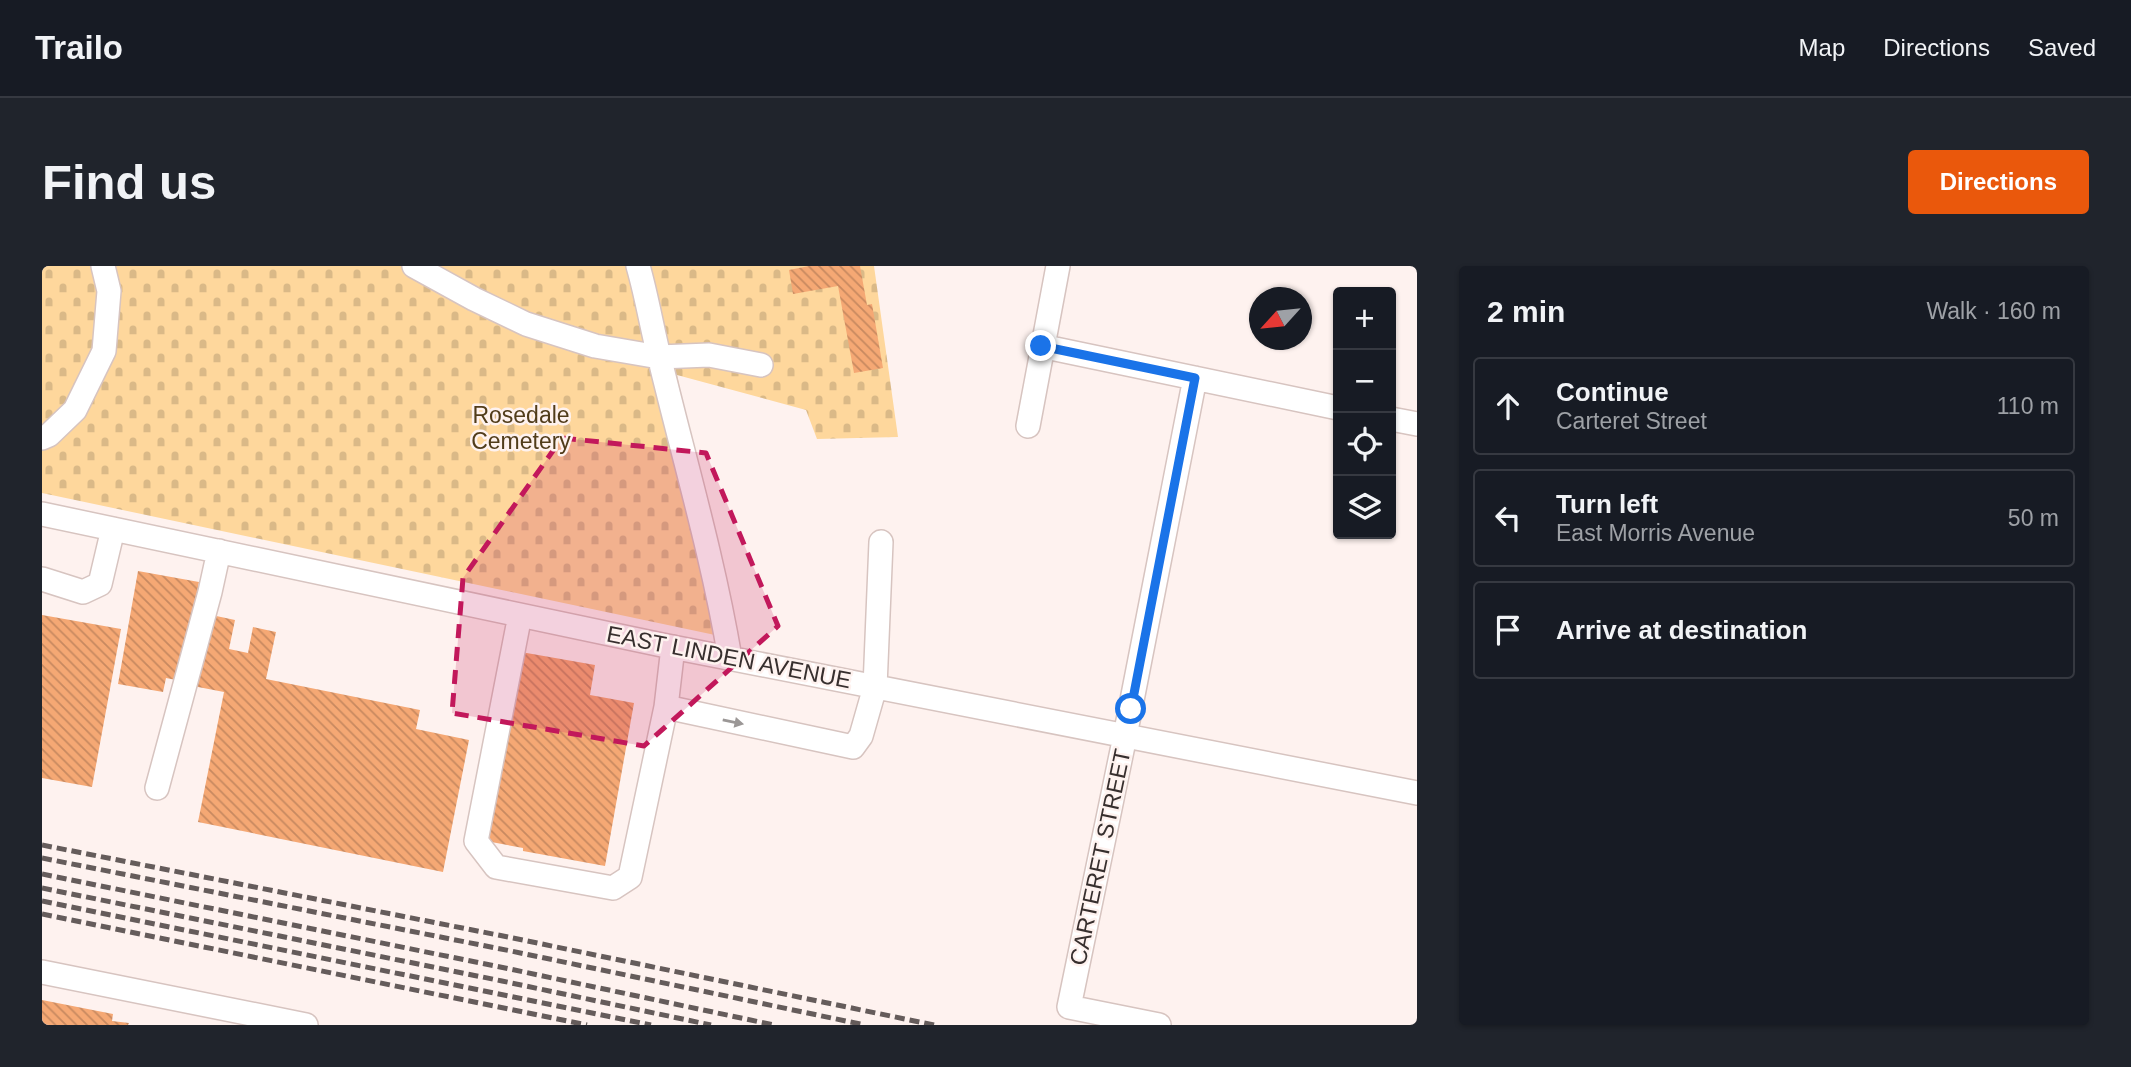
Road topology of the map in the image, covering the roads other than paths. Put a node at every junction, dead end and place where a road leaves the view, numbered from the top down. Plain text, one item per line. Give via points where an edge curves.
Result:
1 (103, 266) edge
2 (414, 266) edge
3 (638, 266) edge
4 (1058, 266) edge
5 (1041, 346) junction
6 (659, 357) junction
7 (761, 365) dead end
8 (1195, 378) junction
9 (1333, 407) edge
10 (1396, 420) edge
11 (1417, 424) edge
12 (1028, 426) dead end
13 (42, 438) edge
14 (42, 514) edge
15 (113, 529) junction
16 (881, 542) dead end
17 (219, 551) junction
18 (42, 579) edge
19 (520, 615) junction
20 (673, 647) junction
21 (730, 658) junction
22 (875, 687) junction
23 (666, 707) junction
24 (1125, 736) junction
25 (157, 788) dead end
26 (1417, 793) edge
27 (42, 972) edge
28 (306, 1025) edge
29 (1159, 1025) edge

1 - 13 street via 109,291 104,351 75,410
2 - 6 street via 526,324 594,346
3 - 6 street
4 - 5 street
5 - 8 street
5 - 12 street
6 - 7 street via 709,355
6 - 21 street via 695,493
8 - 9 street
8 - 24 street, CARTERET STREET
10 - 11 street
14 - 15 street, EAST LINDEN AVENUE
15 - 17 street, EAST LINDEN AVENUE
15 - 18 street via 100,584 83,592
16 - 22 street
17 - 19 street, EAST LINDEN AVENUE
17 - 25 street
19 - 20 street, EAST LINDEN AVENUE
19 - 23 street via 476,841 495,867 613,888 630,877
20 - 21 street, EAST LINDEN AVENUE
20 - 23 street
21 - 22 street, EAST LINDEN AVENUE
23 -> 22 street via 853,747 861,736
22 - 24 street, EAST LINDEN AVENUE
24 - 26 street, EAST LINDEN AVENUE
24 - 29 street, CARTERET STREET via 1069,1007
27 - 28 street

